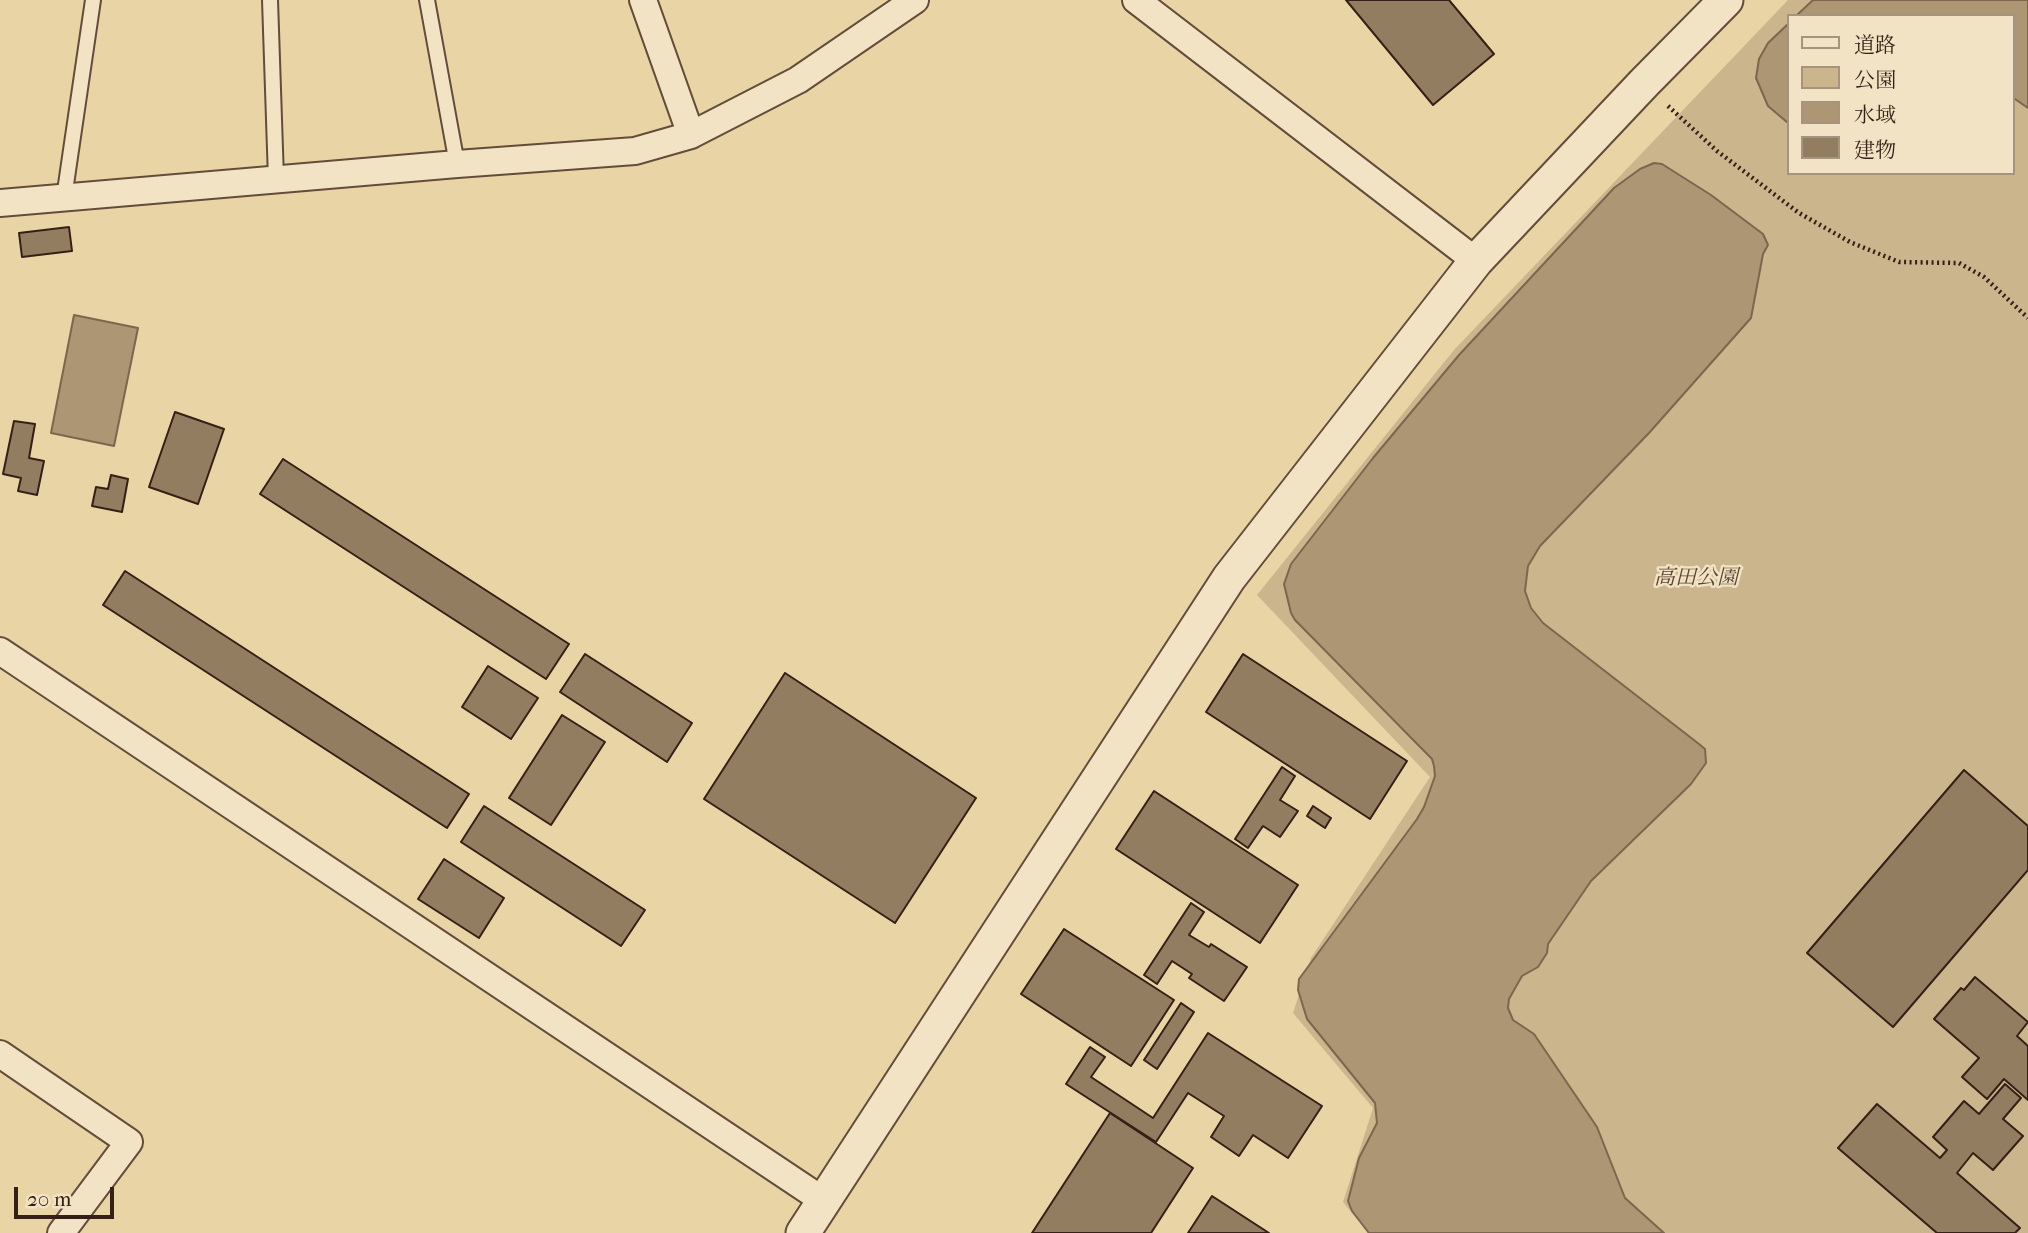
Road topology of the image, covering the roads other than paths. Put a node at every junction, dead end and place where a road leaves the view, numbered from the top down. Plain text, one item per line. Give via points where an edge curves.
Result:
1 (93, 0) edge
2 (270, 0) edge
3 (427, 0) edge
4 (643, 0) edge
5 (915, 0) edge
6 (1136, 0) edge
7 (1726, 0) edge
8 (691, 135) junction
9 (457, 164) junction
10 (276, 179) junction
11 (64, 198) junction
12 (0, 203) edge
13 (1476, 261) junction
14 (0, 651) edge
15 (0, 1054) edge
16 (824, 1201) junction
17 (61, 1233) edge
18 (803, 1233) edge

1 - 11 lane
2 - 10 lane
3 - 9 lane
4 - 8 street
5 - 8 street via 798,80
6 - 13 street
7 - 13 street
8 - 9 street via 635,151
9 - 10 street
10 - 11 street
11 - 12 street
13 - 16 street via 1229,578
14 - 16 street
15 - 17 street via 130,1142
16 - 18 street

